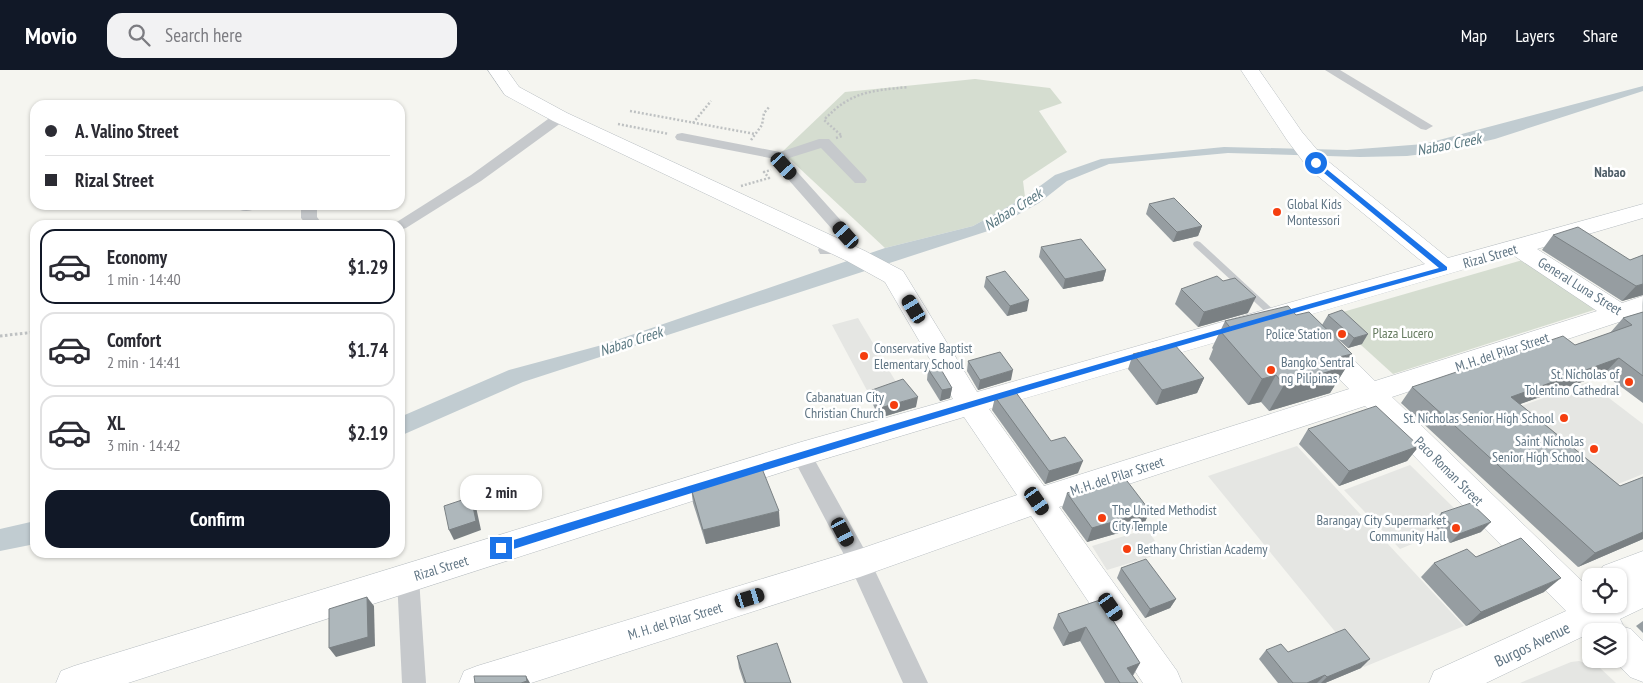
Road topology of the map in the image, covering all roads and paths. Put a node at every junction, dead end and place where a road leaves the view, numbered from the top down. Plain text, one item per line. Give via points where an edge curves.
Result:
1 (496, 70) edge
2 (1250, 70) edge
3 (1331, 70) edge
4 (908, 86) dead end
5 (711, 101) dead end
6 (770, 106) dead end
7 (630, 112) dead end
8 (560, 117) junction
9 (694, 123) junction
10 (618, 124) dead end
11 (1426, 126) dead end
12 (755, 134) junction
13 (682, 137) junction
14 (824, 142) junction
15 (744, 148) junction
16 (782, 161) junction
17 (860, 180) dead end
18 (741, 186) dead end
19 (729, 203) dead end
20 (1643, 211) edge
21 (405, 222) edge
22 (1197, 244) dead end
23 (1519, 248) junction
24 (850, 253) junction
25 (1444, 268) junction
26 (1635, 313) edge
27 (1281, 314) junction
28 (30, 333) edge
29 (0, 336) edge
30 (1372, 395) junction
31 (971, 405) junction
32 (801, 454) junction
33 (1037, 501) junction
34 (860, 563) junction
35 (1643, 565) edge
36 (1627, 571) edge
37 (408, 578) junction
38 (1582, 588) edge
39 (1643, 592) edge
40 (1627, 597) edge
41 (1584, 613) edge
42 (1627, 649) edge
43 (1643, 665) edge
44 (74, 683) edge
45 (414, 683) edge
46 (477, 683) edge
47 (916, 683) edge
48 (1164, 683) edge
49 (1447, 683) edge

1 - 8 main road via 512,91
2 - 25 main road via 1316,163
3 - 11 street
4 - 14 path via 848,96 824,120 842,136
5 - 9 path
6 - 12 path
7 - 9 path
8 - 21 street via 476,178
8 - 24 main road
9 - 12 path
9 - 13 path
10 - 13 path
12 - 15 path
13 - 15 street
14 - 16 street
14 - 17 street
15 - 16 street
16 - 18 path via 764,172 769,178
16 - 24 street via 846,235
19 - 24 street via 828,251
20 - 23 main road, Rizal Street
22 - 27 lane
23 - 25 main road, Rizal Street
23 - 26 main road, General Luna Street
24 - 31 main road via 894,277
25 - 27 main road, Rizal Street
26 - 30 main road, M. H. del Pilar Street
27 - 30 main road, Paco Roman Street
27 - 31 main road, Rizal Street
28 - 29 path
30 - 33 main road, M. H. del Pilar Street
30 - 38 main road, Paco Roman Street
31 - 32 main road, Rizal Street
31 - 33 main road
32 - 34 street
32 - 37 main road, Rizal Street
33 - 34 main road, M. H. del Pilar Street
33 - 48 main road
34 - 46 main road, M. H. del Pilar Street
34 - 47 street
35 - 36 main road
37 - 44 main road, Rizal Street
37 - 45 street
39 - 40 main road, Burgos Avenue
41 - 49 main road, Burgos Avenue
42 - 43 main road

